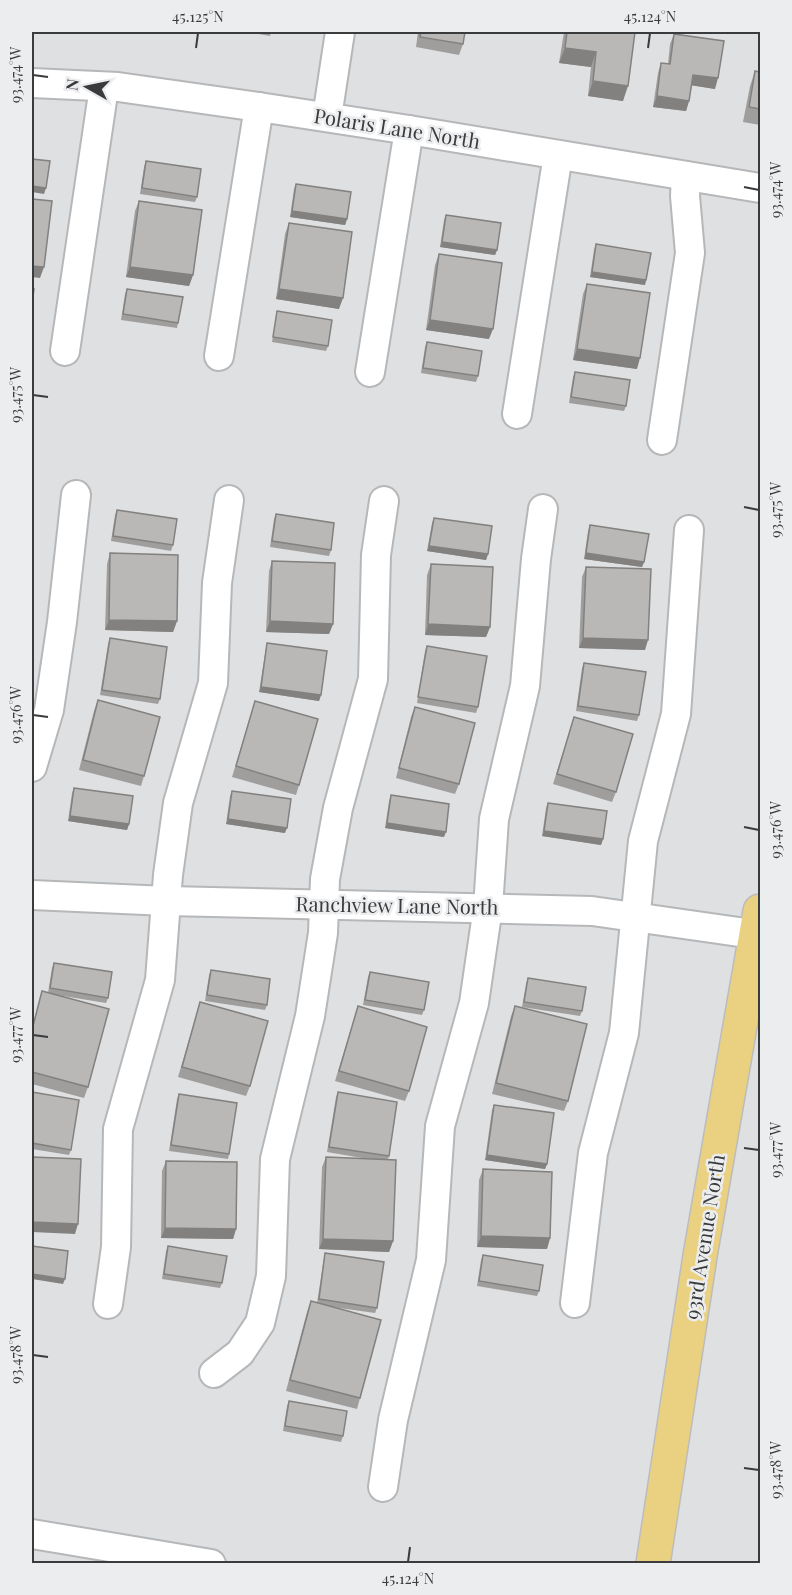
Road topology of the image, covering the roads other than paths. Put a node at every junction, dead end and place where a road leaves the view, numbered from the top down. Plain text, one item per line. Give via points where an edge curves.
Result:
1 (340, 32) edge
2 (32, 83) edge
3 (105, 87) junction
4 (260, 107) junction
5 (327, 117) junction
6 (409, 130) junction
7 (558, 155) junction
8 (686, 176) junction
9 (760, 188) edge
10 (65, 351) dead end
11 (219, 356) dead end
12 (370, 372) dead end
13 (516, 414) dead end
14 (662, 440) dead end
15 (76, 495) dead end
16 (229, 500) dead end
17 (384, 501) dead end
18 (543, 509) dead end
19 (689, 530) dead end
20 (32, 767) edge
21 (32, 895) edge
22 (167, 901) junction
23 (324, 904) junction
24 (488, 907) junction
25 (635, 916) junction
26 (759, 927) edge
27 (575, 1303) dead end
28 (108, 1304) dead end
29 (214, 1373) dead end
30 (383, 1488) dead end
31 (32, 1534) edge
32 (198, 1562) edge
33 (653, 1563) edge

1 - 5 street
2 - 3 street, Polaris Lane North
3 - 4 street, Polaris Lane North
3 - 10 street
4 - 5 street, Polaris Lane North
4 - 11 street
5 - 6 street, Polaris Lane North
6 - 7 street, Polaris Lane North
6 - 12 street
7 - 8 street, Polaris Lane North
7 - 13 street
8 - 9 street, Polaris Lane North
8 - 14 street via 690,253
15 - 20 street via 49,710
16 - 22 street via 217,583 213,683 178,803
17 - 23 street via 376,555 373,679 338,808
18 - 24 street via 525,686 494,819
19 - 25 street via 676,714 643,841
21 - 22 street, Ranchview Lane North
22 - 23 street, Ranchview Lane North
22 - 28 street via 160,980 118,1129 116,1247
23 - 24 street, Ranchview Lane North
23 - 29 street via 310,1016 275,1159 271,1276 260,1323 240,1353
24 - 25 street, Ranchview Lane North
24 - 30 street via 474,1003 440,1126 431,1260 393,1420
25 - 26 street, Ranchview Lane North
25 - 27 street via 624,1033 592,1153
26 - 33 main road, 93rd Avenue North via 700,1257
31 - 32 street

